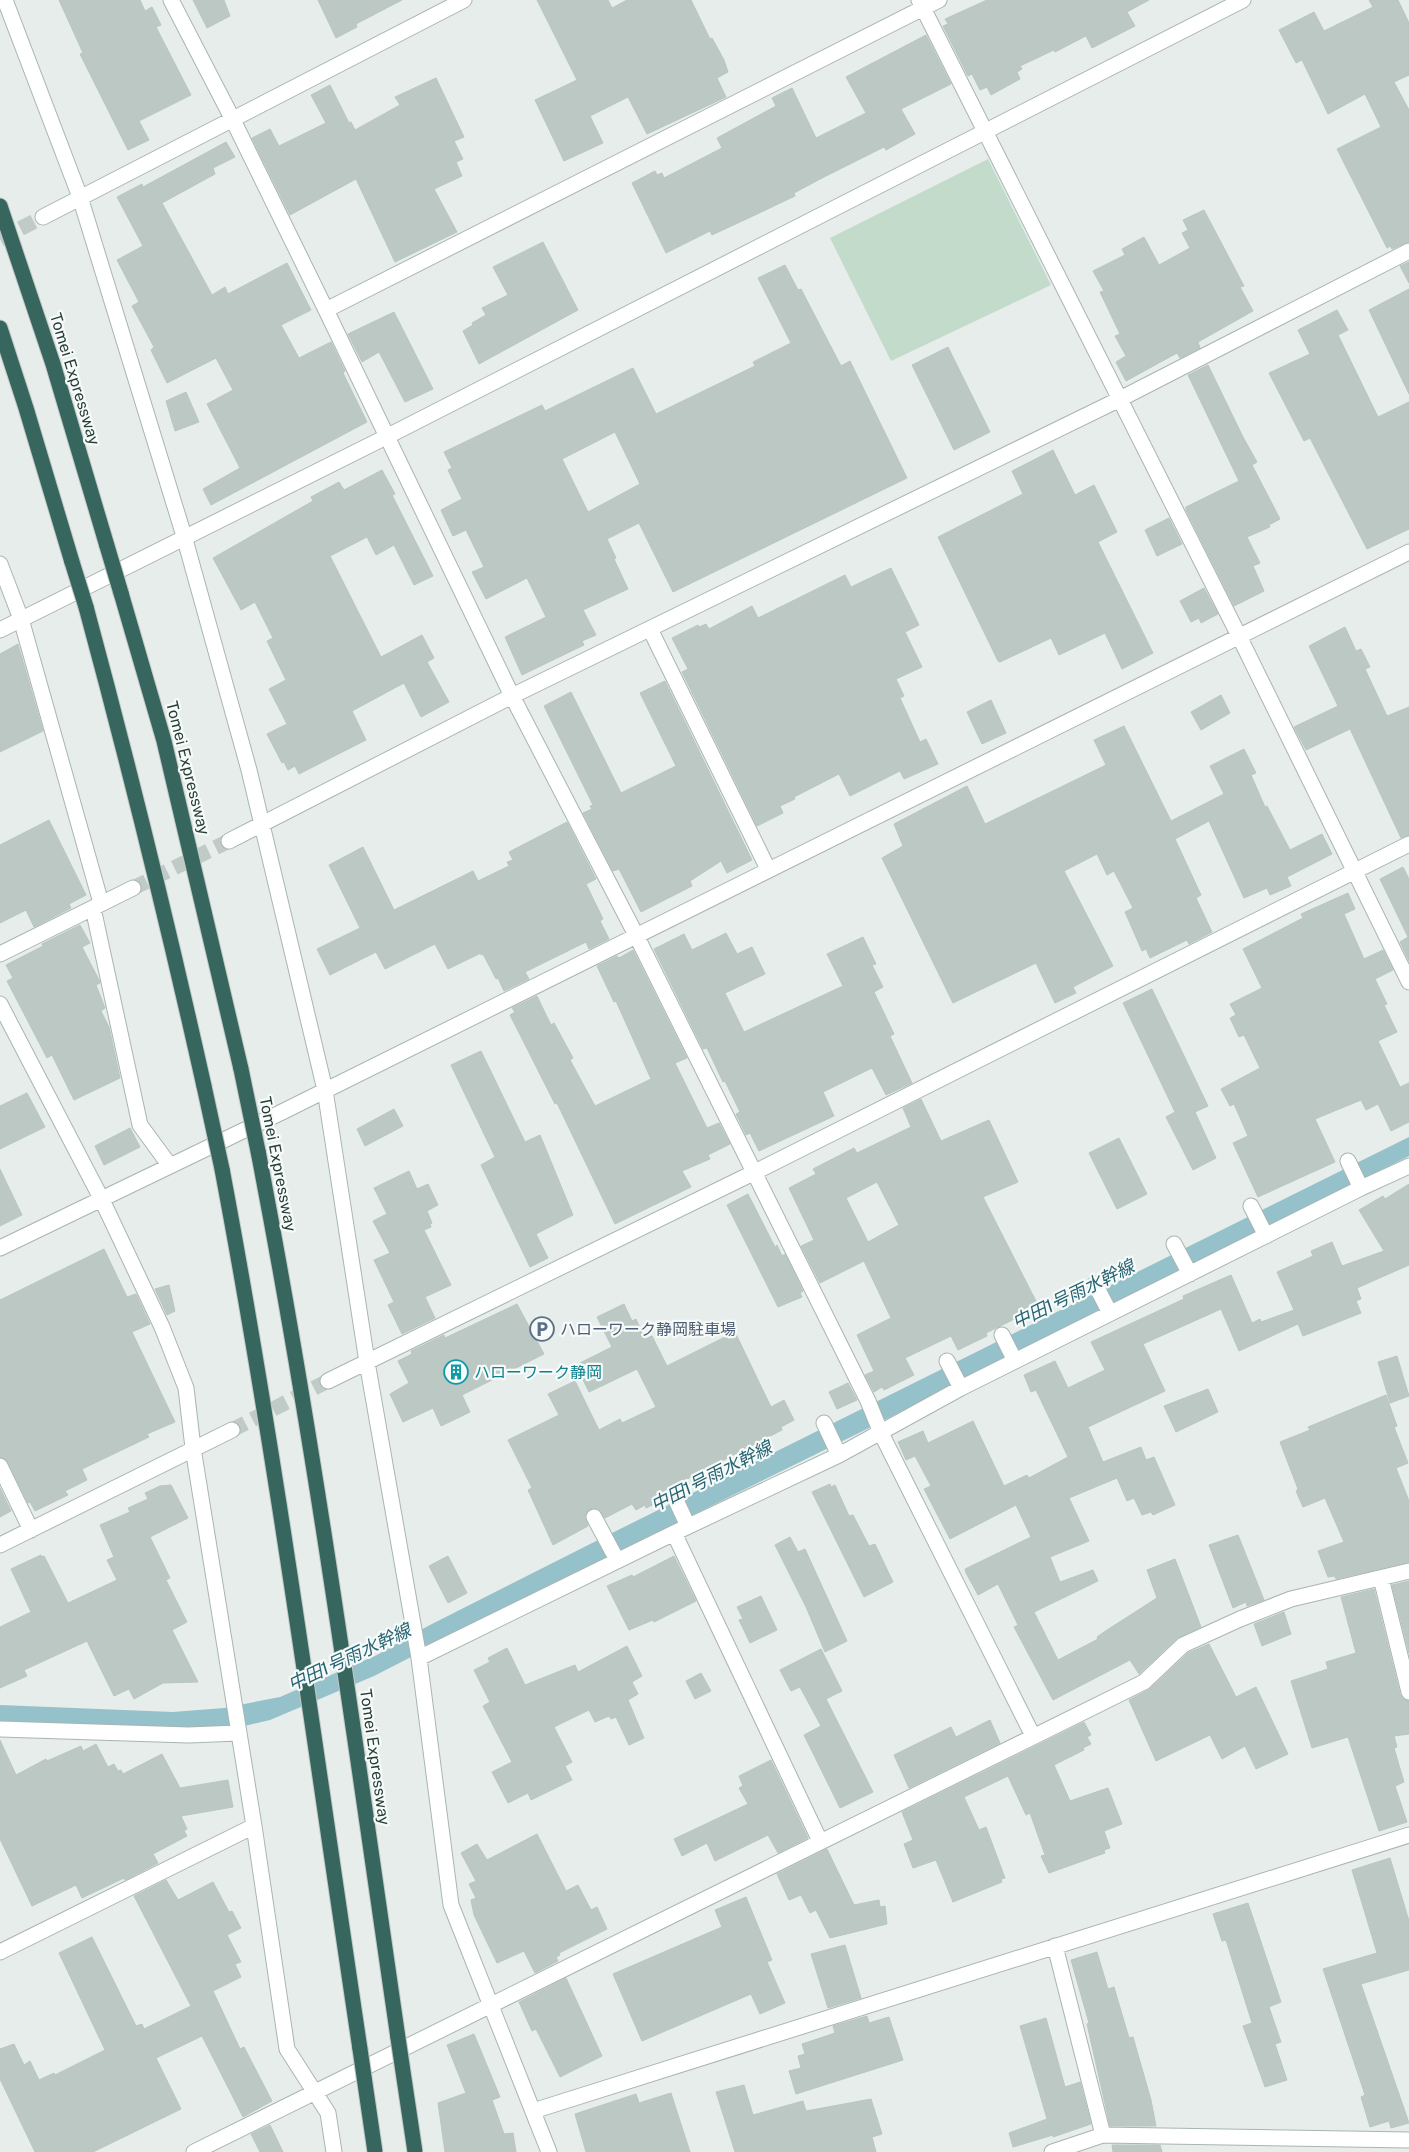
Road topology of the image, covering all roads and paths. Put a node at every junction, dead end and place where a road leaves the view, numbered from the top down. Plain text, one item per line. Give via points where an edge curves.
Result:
1 (4, 0) edge
2 (171, 0) edge
3 (464, 0) edge
4 (939, 0) edge
5 (1243, 0) edge
6 (921, 4) edge
7 (232, 118) junction
8 (986, 130) junction
9 (80, 197) junction
10 (0, 206) edge
11 (43, 217) tunnel mouth
12 (1409, 251) edge
13 (326, 310) junction
14 (0, 328) edge
15 (1120, 399) junction
16 (386, 437) junction
17 (184, 536) junction
18 (1409, 552) edge
19 (0, 564) edge
20 (20, 619) junction
21 (650, 628) junction
22 (0, 630) edge
23 (1239, 636) junction
24 (512, 696) junction
25 (261, 823) junction
26 (229, 841) tunnel mouth
27 (1409, 844) edge
28 (768, 869) junction
29 (1354, 870) junction
30 (133, 888) tunnel mouth
31 (97, 906) junction
32 (636, 935) junction
33 (0, 954) edge
34 (1409, 982) edge
35 (0, 1004) edge
36 (325, 1090) junction
37 (1348, 1161) dead end
38 (170, 1166) junction
39 (1409, 1166) edge
40 (753, 1173) junction
41 (1359, 1183) junction
42 (102, 1200) junction
43 (1251, 1206) dead end
44 (1264, 1231) junction
45 (1174, 1244) dead end
46 (0, 1248) edge
47 (1187, 1269) junction
48 (1096, 1284) dead end
49 (1108, 1309) junction
50 (1002, 1335) dead end
51 (1013, 1357) junction
52 (947, 1361) dead end
53 (367, 1362) junction
54 (328, 1381) tunnel mouth
55 (959, 1383) junction
56 (824, 1423) dead end
57 (879, 1427) junction
58 (232, 1430) tunnel mouth
59 (193, 1448) junction
60 (836, 1448) junction
61 (0, 1466) edge
62 (674, 1496) dead end
63 (594, 1517) dead end
64 (686, 1520) junction
65 (31, 1530) junction
66 (674, 1533) junction
67 (0, 1545) edge
68 (614, 1556) junction
69 (1409, 1570) edge
70 (1381, 1578) junction
71 (418, 1657) junction
72 (1409, 1692) edge
73 (0, 1729) edge
74 (238, 1732) junction
75 (1033, 1736) junction
76 (254, 1826) junction
77 (1409, 1835) edge
78 (820, 1841) junction
79 (1055, 1946) junction
80 (0, 1952) edge
81 (490, 2006) junction
82 (314, 2094) junction
83 (533, 2111) junction
84 (1103, 2135) junction
85 (1409, 2140) edge
86 (194, 2152) edge
87 (334, 2152) edge
88 (375, 2152) edge
89 (415, 2152) edge
90 (549, 2152) edge
91 (1052, 2152) edge

1 - 9 street
2 - 7 street
3 - 7 street
4 - 6 street
5 - 8 street
6 - 8 street
6 - 13 street
7 - 9 street
7 - 13 street
8 - 15 street
8 - 16 street
9 - 11 street
9 - 17 street
10 - 89 highway, Tomei Expressway, bridge via 53,364 164,741 241,1070 278,1252 310,1442
12 - 15 street
13 - 16 street
14 - 88 highway, bridge via 86,607 129,767 172,941 222,1169 246,1297
15 - 21 street
15 - 23 street
16 - 17 street
16 - 24 street
17 - 20 street
17 - 25 street
18 - 23 street
19 - 20 street
20 - 22 street
20 - 31 street
21 - 24 street
21 - 28 street
23 - 28 street
23 - 29 street
24 - 25 street
24 - 32 street
25 - 26 street
25 - 36 street
27 - 29 street
28 - 32 street
29 - 34 street
29 - 40 street
30 - 31 street
31 - 33 street
31 - 38 street via 140,1125
32 - 36 street
32 - 40 street
35 - 42 street
36 - 38 street
36 - 53 street
37 - 41 street
38 - 42 street
39 - 41 street
40 - 53 street
40 - 57 street
41 - 44 street
42 - 46 street
42 - 59 street via 162,1326 186,1388
43 - 44 street
44 - 47 street
45 - 47 street
47 - 49 street
48 - 49 street
49 - 51 street
50 - 51 street
51 - 55 street
52 - 55 street
53 - 54 street
53 - 71 street
55 - 57 street
56 - 60 street
57 - 60 street
57 - 75 street
58 - 59 street
59 - 65 street
59 - 74 street
60 - 64 street
61 - 65 street
62 - 64 street
63 - 68 street
64 - 66 street
65 - 67 street
66 - 68 street
66 - 78 street
68 - 71 street
69 - 70 street
70 - 72 street
70 - 75 street via 1291,1599 1240,1619 1183,1645 1144,1682
71 - 81 street via 451,1905
73 - 74 street via 189,1735
74 - 76 street
75 - 78 street
76 - 80 street
76 - 82 street via 287,2049
77 - 79 street
78 - 81 street
79 - 83 street
79 - 84 street
81 - 82 street
81 - 83 street
82 - 86 street
82 - 87 street via 328,2113
83 - 90 street
84 - 85 street
84 - 91 street

